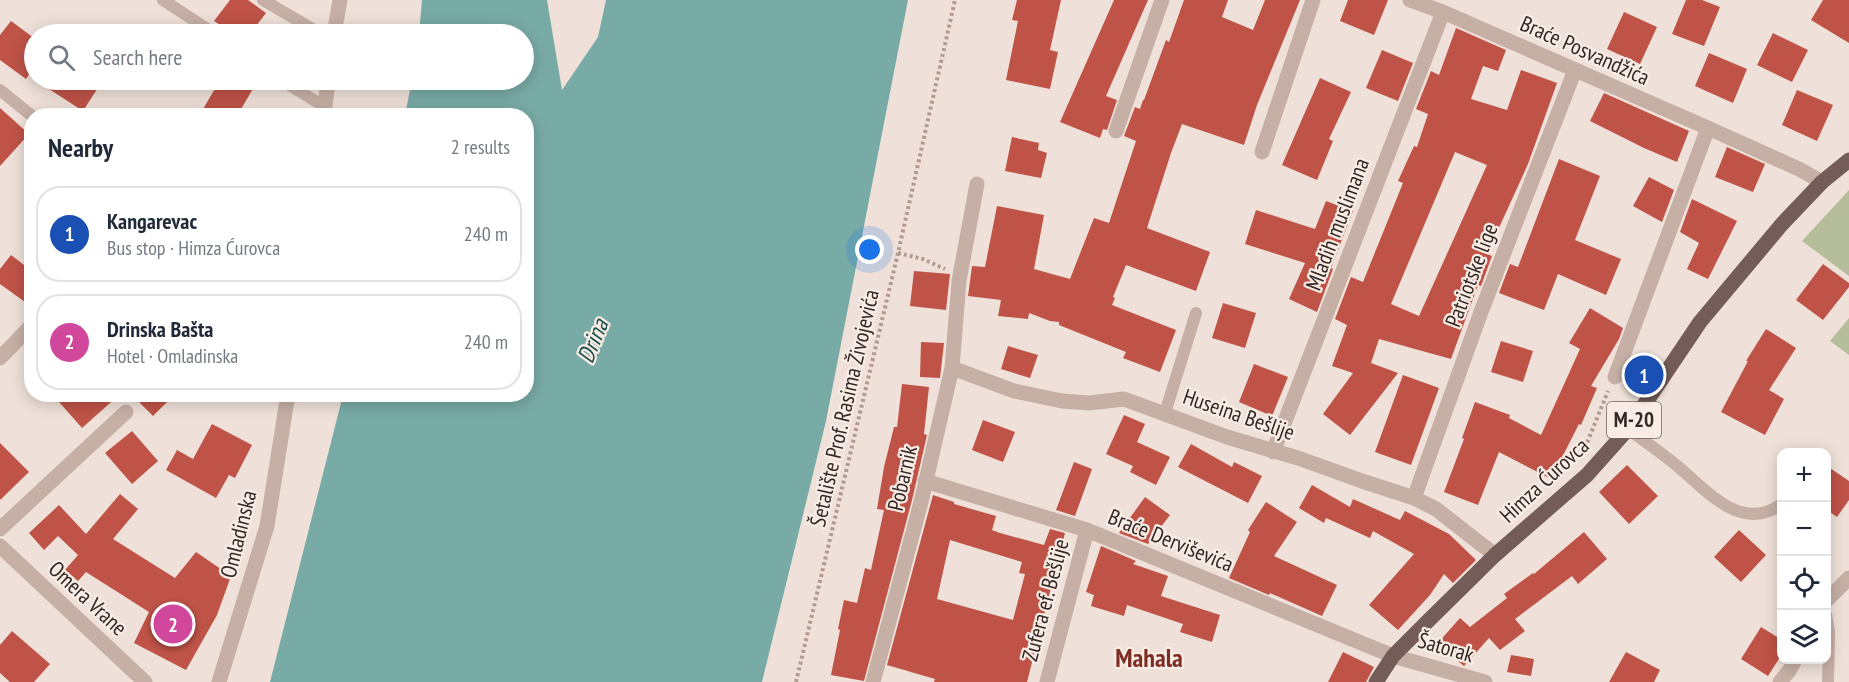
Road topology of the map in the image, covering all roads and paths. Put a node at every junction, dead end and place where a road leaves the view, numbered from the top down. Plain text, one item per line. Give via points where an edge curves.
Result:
1 (163, 0) edge
2 (263, 0) edge
3 (340, 0) edge
4 (955, 0) edge
5 (1162, 0) edge
6 (1313, 0) edge
7 (1410, 0) edge
8 (1443, 12) junction
9 (199, 24) edge
10 (304, 24) edge
11 (336, 24) edge
12 (1575, 70) junction
13 (0, 90) edge
14 (295, 90) edge
15 (327, 90) edge
16 (320, 108) edge
17 (324, 108) edge
18 (24, 110) edge
19 (1708, 128) junction
20 (1116, 132) dead end
21 (1262, 152) dead end
22 (1849, 160) edge
23 (1822, 182) junction
24 (977, 184) dead end
25 (898, 254) junction
26 (958, 281) junction
27 (1196, 313) dead end
28 (24, 333) edge
29 (0, 358) edge
30 (952, 368) junction
31 (1615, 377) joint
32 (287, 402) edge
33 (126, 412) dead end
34 (1165, 413) junction
35 (1628, 429) junction
36 (1584, 449) dead end
37 (1273, 452) junction
38 (926, 481) junction
39 (1414, 498) junction
40 (1777, 508) edge
41 (0, 529) edge
42 (1087, 530) junction
43 (0, 546) edge
44 (1495, 555) junction
45 (1849, 578) edge
46 (1831, 597) edge
47 (1394, 656) junction
48 (1828, 664) edge
49 (145, 682) edge
50 (219, 682) edge
51 (796, 682) edge
52 (873, 682) edge
53 (1047, 682) edge
54 (1377, 682) edge
55 (1485, 682) edge
56 (1828, 682) edge

1 - 9 lane
2 - 10 lane
3 - 11 street
4 - 25 path, Šetalište Prof. Rasima Živojevića
5 - 20 street
6 - 21 street
7 - 8 street, Braće Posvandžića
8 - 12 street, Braće Posvandžića
8 - 37 street, Mladih muslimana
12 - 19 street, Braće Posvandžića
12 - 39 street, Patriotske lige via 1480,312
13 - 18 lane
14 - 16 lane
15 - 17 street
19 - 23 street, Braće Posvandžića
19 - 31 street
22 - 23 main road, Himza Ćurovca / M-20
23 - 35 main road, Himza Ćurovca / M-20 via 1700,322
24 - 26 street, Pobarnik
25 - 26 path via 944,268
25 - 51 path, Šetalište Prof. Rasima Živojevića
26 - 30 street, Pobarnik
27 - 34 lane
28 - 29 street
30 - 34 street, Huseina Bešlije via 1014,391 1062,401 1124,399
30 - 38 street, Pobarnik
31 - 36 path
32 - 50 street, Omladinska via 267,526
33 - 41 street
34 - 37 street, Huseina Bešlije
35 - 40 lane via 1719,503 1749,514
35 - 44 main road, Himza Ćurovca / M-20 via 1587,476
37 - 39 street, Huseina Bešlije
38 - 42 street, Braće Derviševića
38 - 52 street, Pobarnik
39 - 44 street, Huseina Bešlije via 1436,509
42 - 47 street, Braće Derviševića
42 - 53 street, Zufera ef. Bešlije
43 - 49 street, Omera Vrane
44 - 47 main road, Himza Ćurovca / M-20
45 - 46 street
47 - 54 main road, M-20
47 - 55 street, Šatorak
48 - 56 lane

